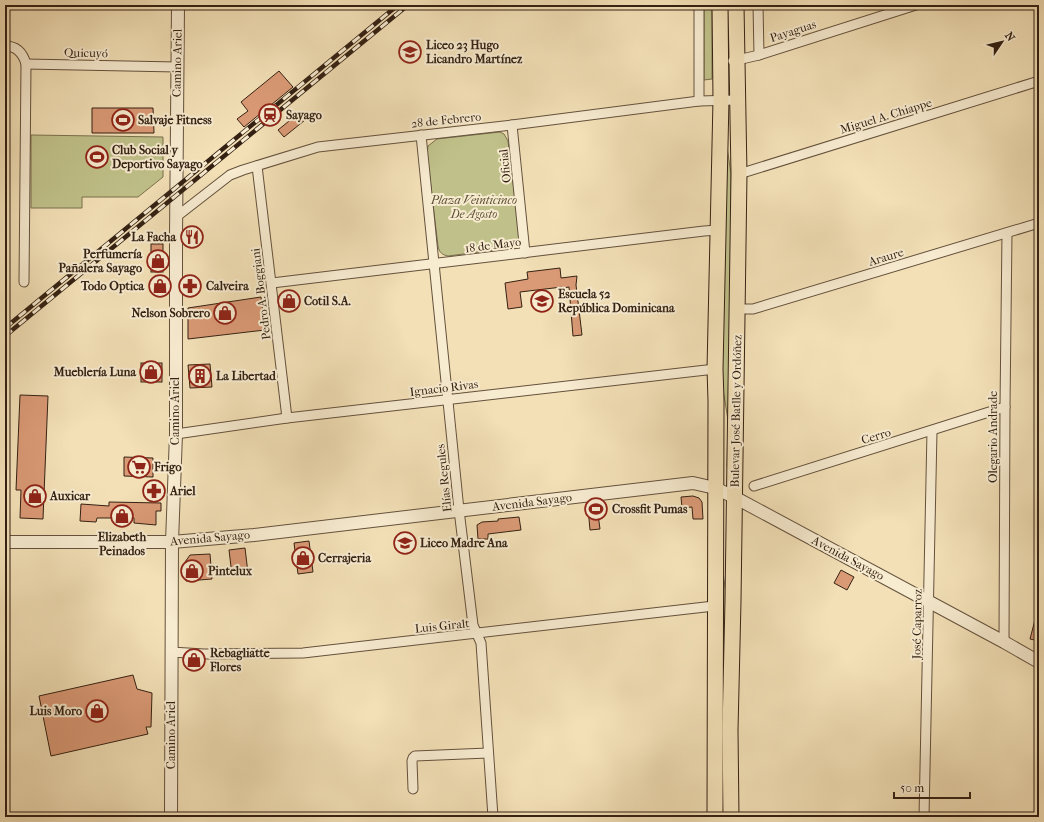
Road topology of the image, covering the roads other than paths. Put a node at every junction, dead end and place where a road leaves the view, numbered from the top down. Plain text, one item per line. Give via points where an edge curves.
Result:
1 (178, 5) edge
2 (699, 5) edge
3 (720, 5) edge
4 (736, 5) edge
5 (758, 5) edge
6 (916, 5) edge
7 (5, 46) edge
8 (759, 55) junction
9 (729, 61) junction
10 (26, 64) junction
11 (177, 67) junction
12 (1039, 81) edge
13 (721, 100) junction
14 (737, 100) junction
15 (699, 101) junction
16 (512, 125) junction
17 (421, 135) junction
18 (257, 166) junction
19 (739, 174) junction
20 (176, 217) junction
21 (1039, 223) edge
22 (718, 230) junction
23 (1007, 233) junction
24 (525, 253) junction
25 (434, 264) junction
26 (24, 282) dead end
27 (272, 283) junction
28 (738, 309) junction
29 (714, 369) junction
30 (448, 399) junction
31 (1005, 407) junction
32 (287, 418) junction
33 (932, 431) junction
34 (176, 434) junction
35 (754, 486) dead end
36 (715, 488) junction
37 (734, 497) junction
38 (459, 510) junction
39 (5, 542) edge
40 (172, 542) junction
41 (929, 602) junction
42 (714, 606) junction
43 (477, 634) junction
44 (1004, 642) junction
45 (171, 652) junction
46 (1039, 662) edge
47 (488, 753) junction
48 (413, 789) dead end
49 (171, 817) edge
50 (493, 817) edge
51 (714, 817) edge
52 (731, 817) edge
53 (924, 817) edge

1 - 11 street, Camino Ariel
2 - 15 street
3 - 9 main road, Bulevar José Batlle y Ordóñez
4 - 9 main road, Bulevar José Batlle y Ordóñez
5 - 8 street
6 - 8 street, Payaguas
7 - 10 street via 18,50
8 - 9 street, Payaguas
9 - 13 main road, Bulevar José Batlle y Ordóñez
9 - 14 main road, Bulevar José Batlle y Ordóñez
10 - 11 street, Quicuyó
10 - 26 street
11 - 20 street, Camino Ariel
12 - 19 street, Miguel A. Chiappe
13 - 14 street, 28 de Febrero
13 - 15 street, 28 de Febrero
13 - 22 main road, Bulevar José Batlle y Ordóñez
14 - 19 main road, Bulevar José Batlle y Ordóñez
15 - 16 street, 28 de Febrero
16 - 17 street, 28 de Febrero
16 - 24 street, Oficial
17 - 18 street, 28 de Febrero via 318,147
17 - 25 street, Elías Regules
18 - 20 street, 28 de Febrero via 230,175
18 - 27 street, Pedro A. Boggiani
19 - 28 main road, Bulevar José Batlle y Ordóñez
20 - 34 street, Camino Ariel
21 - 23 street, Araure
22 - 24 street, 18 de Mayo
22 - 29 main road, Bulevar José Batlle y Ordóñez
23 - 28 street, Araure via 753,309
23 - 31 street, Olegario Andrade
24 - 25 street, 18 de Mayo
25 - 27 street, 18 de Mayo
25 - 30 street, Elías Regules
27 - 32 street, Pedro A. Boggiani
28 - 37 main road, Bulevar José Batlle y Ordóñez
29 - 30 street, Ignacio Rivas
29 - 36 main road, Bulevar José Batlle y Ordóñez
30 - 32 street, Ignacio Rivas
30 - 38 street, Elías Regules
31 - 33 street, Cerro
31 - 44 street, Olegario Andrade
32 - 34 street, Ignacio Rivas
33 - 35 street, Cerro
33 - 41 street, José Caparroz
34 - 40 street, Camino Ariel
36 - 37 street, Avenida Sayago
36 - 38 street, Avenida Sayago via 694,483
36 - 42 main road, Bulevar José Batlle y Ordóñez
37 - 41 street, Avenida Sayago
37 - 52 main road, Bulevar José Batlle y Ordóñez
38 - 40 street, Avenida Sayago via 254,535
38 - 43 street, Elías Regules via 473,625
39 - 40 street, Avenida Sayago
40 - 45 street, Camino Ariel
41 - 44 street, Avenida Sayago
41 - 53 street, José Caparroz
42 - 43 street, Luis Giralt
42 - 51 main road, Bulevar José Batlle y Ordóñez
43 - 45 street, Luis Giralt via 303,653
43 - 47 street, Elías Regules via 481,643
44 - 46 street, Avenida Sayago
45 - 49 street, Camino Ariel
47 - 48 street via 415,756 412,761
47 - 50 street, Elías Regules

